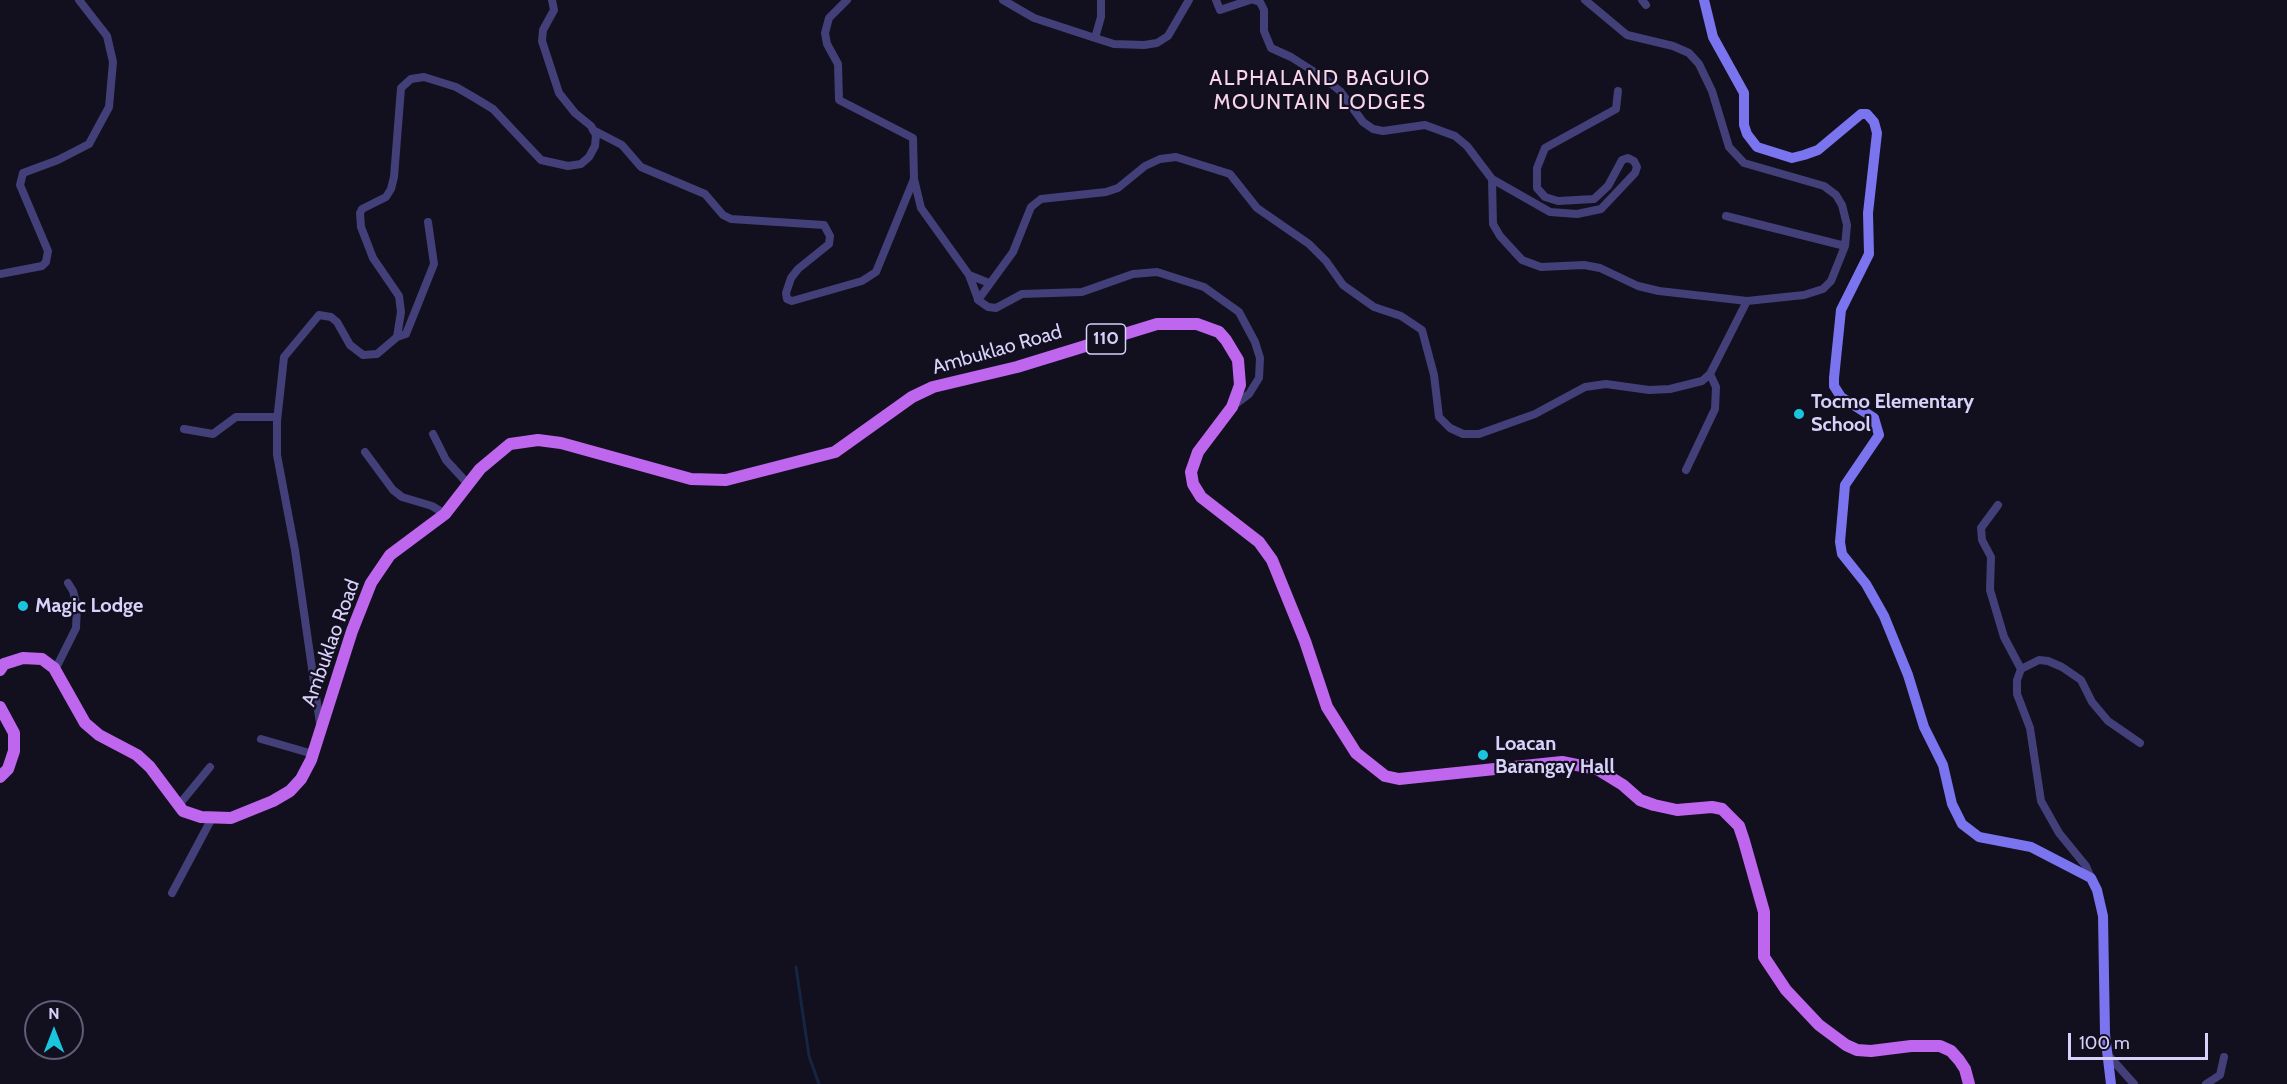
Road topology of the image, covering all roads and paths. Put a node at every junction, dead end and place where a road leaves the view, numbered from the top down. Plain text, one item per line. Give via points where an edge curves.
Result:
1 (79, 0) edge
2 (552, 0) edge
3 (847, 0) edge
4 (1003, 0) edge
5 (1101, 0) edge
6 (1189, 0) edge
7 (1216, 0) edge
8 (1252, 0) edge
9 (1585, 0) edge
10 (1704, 0) edge
11 (1095, 38) junction
12 (1618, 91) dead end
13 (594, 130) junction
14 (914, 179) junction
15 (1492, 179) junction
16 (1726, 216) dead end
17 (428, 222) dead end
18 (1845, 246) junction
19 (0, 274) edge
20 (969, 275) junction
21 (989, 283) junction
22 (978, 300) junction
23 (1747, 301) junction
24 (397, 337) junction
25 (1710, 374) junction
26 (1232, 407) junction
27 (278, 417) junction
28 (184, 429) dead end
29 (433, 434) dead end
30 (365, 452) dead end
31 (1686, 470) dead end
32 (468, 484) junction
33 (1998, 505) dead end
34 (444, 514) junction
35 (68, 583) dead end
36 (2021, 669) junction
37 (0, 670) edge
38 (55, 670) junction
39 (0, 707) edge
40 (321, 728) junction
41 (261, 739) dead end
42 (2140, 743) dead end
43 (313, 754) junction
44 (210, 767) dead end
45 (0, 777) edge
46 (178, 806) junction
47 (212, 818) junction
48 (2091, 878) junction
49 (172, 893) dead end
50 (2107, 1053) junction
51 (2224, 1057) dead end
52 (1969, 1084) edge
53 (2112, 1084) edge
54 (2134, 1084) edge
55 (2206, 1084) edge

1 - 19 street via 106,36 113,62 109,106 89,144 23,173 20,185 48,251 46,262
2 - 13 street via 554,10 542,35 546,54 559,93
3 - 14 street via 829,18 825,33 838,64 839,100 912,138
4 - 11 street via 1034,18
5 - 11 street
6 - 11 street via 1168,36 1157,43 1114,44
7 - 8 street via 1218,7 1225,10
8 - 15 street via 1260,2 1264,10 1264,31 1271,48 1324,78 1340,91 1363,122 1383,131 1425,125 1455,136
9 - 18 street via 1627,35 1689,53 1712,91 1729,147 1736,156 1744,163 1830,190 1846,213
10 - 48 street via 1713,37 1744,93 1744,124 1757,147 1792,158 1818,150 1861,114 1867,114 1874,122 1877,133 1869,196 1869,254 1841,310 1833,378 1841,397 1874,418 1879,435 1845,484 1842,554 1866,584 1884,616 1962,824 1979,837 2031,847
12 - 15 street via 1616,109 1545,148 1537,168 1537,188 1545,198 1572,202 1594,200 1608,186 1622,160 1634,161 1635,173 1601,208 1577,214 1550,212
13 - 14 street via 622,145 641,167 705,194 731,219 824,225 830,236 829,244 791,278 786,293 792,301 872,276 890,244
13 - 24 street via 595,146 589,157 581,164 556,165 541,160 493,109 456,87 424,77 415,77 403,85 391,189 386,197 362,208 359,220 373,258 399,296
14 - 20 street via 921,208
15 - 23 street via 1493,224 1508,248 1522,260 1541,267 1584,265 1659,291
16 - 18 street
17 - 24 street via 434,264 406,334
18 - 23 street via 1831,281 1823,289
20 - 21 street
20 - 22 street
21 - 22 street
21 - 25 street via 1013,252 1031,207 1041,200 1106,192 1129,182 1145,166 1176,157 1230,174 1257,208 1315,249 1343,285 1374,307 1417,325 1426,340 1439,417 1450,429 1479,434 1504,427 1585,387 1606,384 1670,390 1689,386
22 - 26 street via 996,308 1022,294 1082,292 1133,274 1156,272 1204,286 1239,312 1260,358 1259,378 1249,394
23 - 25 street
24 - 27 street via 377,354 363,355 350,345 337,322 330,316 319,315 284,357
25 - 31 street via 1716,387 1715,409
26 - 32 main road, Ambuklao Road / 110 via 1238,395 1240,371 1238,360 1219,332 1197,324 1157,324 1017,367 933,387 912,397 835,452 726,480 691,479 538,440 510,444
26 - 52 main road, Ambuklao Road / 110 via 1198,452 1191,472 1193,484 1201,497 1259,542 1269,555 1327,707 1356,753 1371,767 1399,779 1562,762 1597,769 1623,784 1640,800 1654,805 1677,810 1722,809 1738,826 1744,841 1764,912 1764,957 1786,990 1819,1025 1846,1045 1871,1051 1940,1046 1959,1060
27 - 28 street via 236,417 213,434
27 - 40 street via 280,481 295,550
29 - 32 street via 446,460
30 - 34 street via 393,490
32 - 34 main road, Ambuklao Road / 110
33 - 36 street via 1981,528 1982,540 1991,557 1990,590 2001,628
34 - 40 main road, Ambuklao Road / 110 via 390,555 371,583
35 - 38 street via 77,606 76,628
36 - 42 street via 2027,664 2048,661 2073,673 2108,721
36 - 48 street via 2018,694 2030,728 2041,801
37 - 38 main road via 4,664 23,658 42,659
38 - 46 main road via 85,723 137,755
39 - 45 main road via 14,733 14,751 8,769
40 - 43 main road, Ambuklao Road / 110
41 - 43 street
43 - 47 main road, Ambuklao Road / 110 via 301,779 290,791 256,810 231,818
44 - 46 street
46 - 47 main road, Ambuklao Road / 110 via 191,814
47 - 49 street
48 - 50 street via 2103,916
50 - 53 street
50 - 54 street
51 - 55 street via 2220,1076

